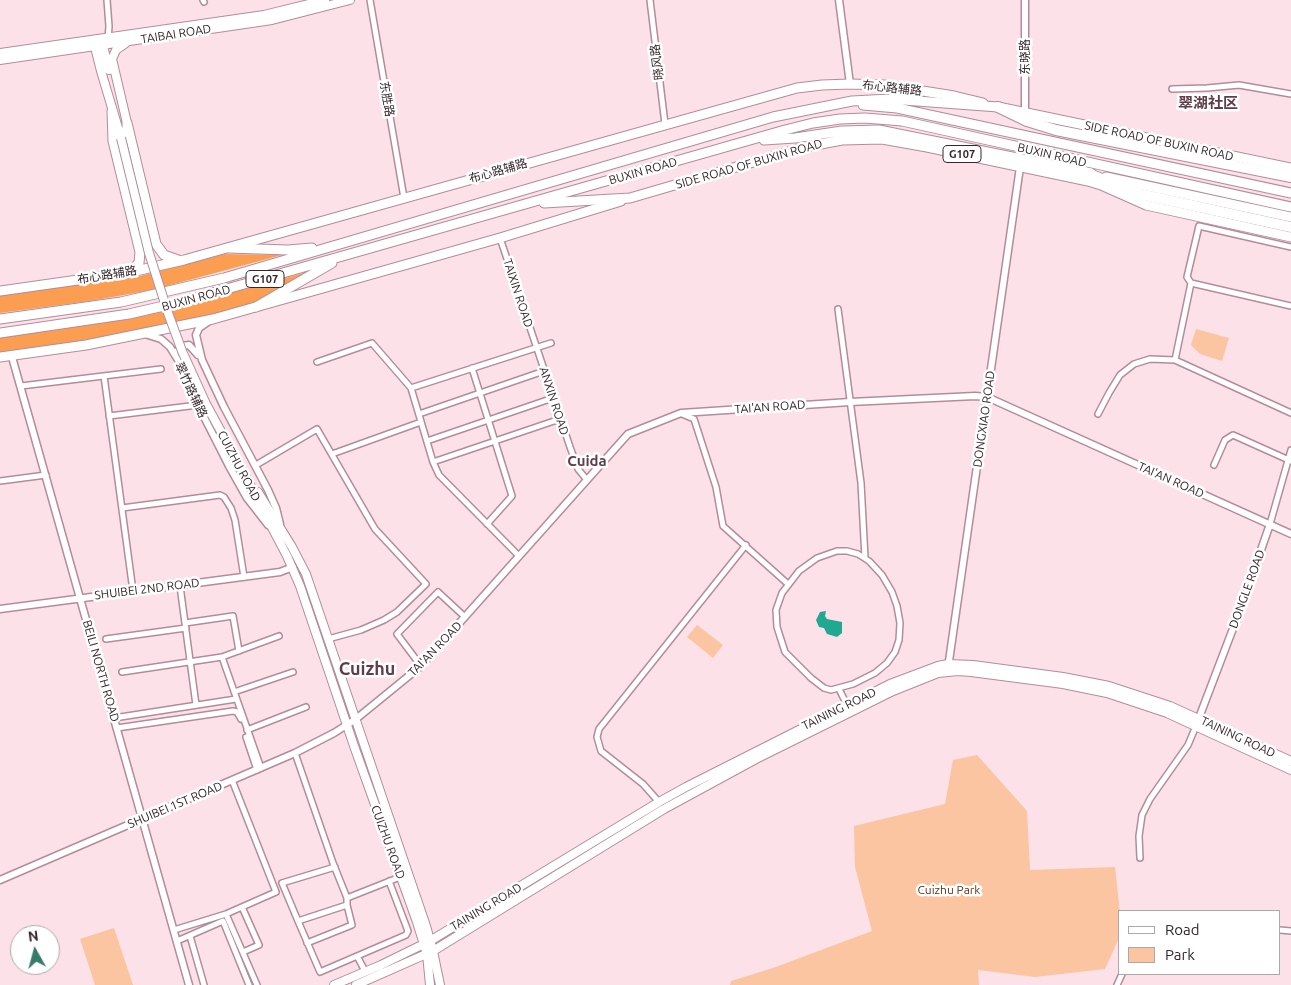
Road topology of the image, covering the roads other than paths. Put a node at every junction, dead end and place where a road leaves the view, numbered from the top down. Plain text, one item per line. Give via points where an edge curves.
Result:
1 (107, 0) edge
2 (325, 0) edge
3 (350, 0) edge
4 (370, 0) edge
5 (650, 0) edge
6 (839, 0) edge
7 (1025, 0) edge
8 (130, 42) junction
9 (102, 43) junction
10 (0, 53) edge
11 (0, 60) edge
12 (850, 84) junction
13 (1172, 89) dead end
14 (1291, 94) edge
15 (998, 107) junction
16 (815, 108) junction
17 (112, 110) junction
18 (1024, 113) junction
19 (127, 123) junction
20 (665, 124) junction
21 (123, 138) junction
22 (742, 143) junction
23 (1020, 167) junction
24 (1291, 168) edge
25 (1084, 172) junction
26 (1291, 177) edge
27 (1291, 193) edge
28 (404, 198) junction
29 (630, 198) junction
30 (526, 204) junction
31 (1291, 207) edge
32 (1291, 217) edge
33 (1291, 228) edge
34 (1291, 237) edge
35 (500, 238) junction
36 (156, 244) junction
37 (332, 246) junction
38 (1291, 247) edge
39 (229, 248) junction
40 (140, 252) junction
41 (342, 257) junction
42 (184, 260) junction
43 (127, 273) junction
44 (1191, 283) junction
45 (0, 291) edge
46 (1291, 306) edge
47 (256, 307) junction
48 (838, 309) dead end
49 (0, 319) edge
50 (213, 319) junction
51 (0, 333) edge
52 (144, 334) junction
53 (551, 344) dead end
54 (536, 348) junction
55 (12, 356) junction
56 (0, 357) edge
57 (178, 360) junction
58 (202, 360) junction
59 (1175, 360) junction
60 (317, 362) dead end
61 (472, 368) junction
62 (161, 369) dead end
63 (544, 371) junction
64 (104, 376) junction
65 (21, 386) junction
66 (412, 388) junction
67 (480, 393) junction
68 (987, 397) junction
69 (553, 398) junction
70 (850, 402) junction
71 (198, 405) junction
72 (681, 413) junction
73 (1291, 413) edge
74 (419, 414) junction
75 (1098, 414) dead end
76 (109, 416) junction
77 (488, 420) junction
78 (560, 420) junction
79 (421, 422) junction
80 (427, 441) junction
81 (495, 441) junction
82 (1291, 450) edge
83 (332, 454) junction
84 (1290, 461) edge
85 (433, 462) junction
86 (256, 465) junction
87 (1214, 465) dead end
88 (46, 475) junction
89 (587, 480) junction
90 (0, 481) edge
91 (122, 508) junction
92 (488, 524) junction
93 (1270, 524) junction
94 (278, 532) junction
95 (1291, 534) edge
96 (746, 545) junction
97 (520, 556) junction
98 (865, 558) junction
99 (293, 567) junction
100 (244, 577) junction
101 (788, 584) junction
102 (180, 586) junction
103 (133, 591) junction
104 (80, 597) junction
105 (0, 609) edge
106 (465, 617) junction
107 (185, 625) junction
108 (279, 636) dead end
109 (106, 639) dead end
110 (328, 639) junction
111 (239, 651) junction
112 (222, 657) junction
113 (191, 662) junction
114 (421, 666) junction
115 (948, 668) junction
116 (122, 672) dead end
117 (293, 672) dead end
118 (839, 689) junction
119 (234, 692) junction
120 (236, 699) junction
121 (196, 705) junction
122 (847, 705) junction
123 (306, 707) dead end
124 (114, 718) junction
125 (356, 719) junction
126 (1197, 722) junction
127 (347, 725) junction
128 (117, 728) junction
129 (247, 730) junction
130 (295, 753) junction
131 (1291, 761) edge
132 (259, 769) junction
133 (1291, 770) edge
134 (232, 780) junction
135 (659, 802) junction
136 (143, 818) junction
137 (1140, 858) dead end
138 (335, 867) junction
139 (400, 877) junction
140 (0, 880) edge
141 (390, 881) junction
142 (347, 898) junction
143 (346, 905) junction
144 (242, 907) junction
145 (226, 914) junction
146 (298, 921) junction
147 (174, 930) junction
148 (190, 936) junction
149 (177, 941) junction
150 (307, 943) junction
151 (427, 943) junction
152 (243, 952) junction
153 (430, 952) junction
154 (357, 956) junction
155 (382, 969) junction
156 (366, 971) junction
157 (189, 985) edge
158 (204, 985) edge
159 (249, 985) edge
160 (257, 985) edge
161 (334, 985) edge
162 (356, 985) edge
163 (430, 985) edge
164 (440, 985) edge

1 - 9 street
2 - 9 main road, TAIBAI ROAD via 264,16
3 - 8 main road, TAIBAI ROAD via 278,19
4 - 28 street, 东胜路
5 - 20 street, 晓风路
6 - 12 street
7 - 18 street, 东晓路
8 - 9 main road, TAIBAI ROAD
8 - 19 main road, CUIZHU ROAD via 120,46 112,58
9 - 10 main road, TAIBAI ROAD
9 - 11 main road, TAIBAI ROAD
9 - 17 main road, CUIZHU ROAD
9 - 21 main road, CUIZHU ROAD
12 - 15 main road, 布心路辅路 via 922,90
12 - 20 main road, 布心路辅路 via 797,88
13 - 14 street via 1239,85
15 - 16 main road, BUXIN ROAD / G107 via 875,99
15 - 18 main road, SIDE ROAD OF BUXIN ROAD / G107
15 - 26 highway via 1056,130
16 - 27 main road, BUXIN ROAD via 853,105 897,108
16 - 37 main road, BUXIN ROAD / G107 via 773,117
17 - 21 main road, CUIZHU ROAD
17 - 40 main road via 113,141
18 - 24 main road, SIDE ROAD OF BUXIN ROAD / G107
19 - 21 main road, CUIZHU ROAD
19 - 36 main road
20 - 28 main road, 布心路辅路
21 - 94 main road, CUIZHU ROAD, bridge via 174,317 211,407
22 - 25 main road via 842,130 879,130
22 - 30 main road, BUXIN ROAD
22 - 31 main road, BUXIN ROAD via 827,121 864,118 902,121
23 - 29 main road, SIDE ROAD OF BUXIN ROAD / G107 via 907,143 849,140 794,149
23 - 34 main road, SIDE ROAD OF BUXIN ROAD / G107 via 1101,185 1146,205
23 - 68 street, DONGXIAO ROAD
25 - 32 main road
25 - 33 highway via 1140,194
28 - 39 main road, 布心路辅路
29 - 30 main road, SIDE ROAD OF BUXIN ROAD / G107
29 - 35 main road
30 - 41 main road, BUXIN ROAD / G107
35 - 47 main road
35 - 54 street, TAIXIN ROAD
36 - 40 main road via 152,255 144,256
36 - 42 main road via 167,256
37 - 39 main road via 288,250
37 - 49 main road, BUXIN ROAD / G107 via 173,291 121,302
38 - 44 street via 1198,226 1187,277
39 - 42 main road, 布心路辅路
40 - 43 main road via 138,266
41 - 47 main road
41 - 51 main road, BUXIN ROAD / G107 via 166,306
42 - 43 main road, 布心路辅路
43 - 45 main road, 布心路辅路
44 - 46 street
44 - 59 street
47 - 50 main road
48 - 70 street
50 - 52 main road
50 - 58 street, 翠竹路辅路 via 199,328 196,335
52 - 55 main road
52 - 57 street, 翠竹路辅路 via 169,345
53 - 54 street
54 - 61 street
54 - 63 street, ANXIN ROAD
55 - 56 main road
55 - 65 street, BEILI NORTH ROAD
57 - 58 street via 178,349 187,344
57 - 71 street, 翠竹路辅路
58 - 86 street, 翠竹路辅路
59 - 73 street
59 - 75 street via 1150,358 1134,364 1120,375
60 - 66 street via 372,343
61 - 66 street
61 - 67 street
62 - 64 street
63 - 67 street
63 - 69 street, ANXIN ROAD
64 - 65 street
64 - 76 street
65 - 88 street, BEILI NORTH ROAD
66 - 74 street
67 - 74 street
67 - 77 street
68 - 70 street, TAI'AN ROAD
68 - 93 street, TAI'AN ROAD
68 - 115 street, DONGXIAO ROAD
69 - 77 street
69 - 78 street, ANXIN ROAD
70 - 72 street, TAI'AN ROAD
70 - 98 street via 861,483
71 - 76 street
71 - 94 street, 翠竹路辅路 via 247,498
72 - 89 street, TAI'AN ROAD via 628,434
72 - 96 street via 694,419 716,487 723,526
74 - 79 street
76 - 91 street
77 - 80 street
77 - 81 street
78 - 81 street
78 - 89 street, ANXIN ROAD via 576,464
79 - 80 street
79 - 83 street
80 - 85 street
81 - 85 street
81 - 92 street via 512,496
82 - 84 street, DONGLE ROAD
83 - 86 street via 317,429
83 - 110 street via 375,529 426,584 384,620
84 - 87 street via 1233,436 1225,440
84 - 93 street, DONGLE ROAD
85 - 92 street via 443,480
86 - 94 street, 翠竹路辅路 via 276,508
88 - 90 street
88 - 104 street, BEILI NORTH ROAD
89 - 97 street, TAI'AN ROAD
91 - 100 street via 224,497 235,520
91 - 103 street
92 - 97 street
93 - 95 street, TAI'AN ROAD
93 - 126 street, DONGLE ROAD
94 - 99 main road, CUIZHU ROAD
94 - 110 main road, CUIZHU ROAD via 306,574
96 - 101 street
96 - 135 street via 599,729 597,737 602,751 643,784
97 - 106 street, TAI'AN ROAD
98 - 101 street via 847,551 828,554 807,564
98 - 118 street via 882,575 892,592 900,623 900,640 887,663 867,677
99 - 100 street, SHUIBEI 2ND ROAD
99 - 127 main road, CUIZHU ROAD
100 - 102 street, SHUIBEI 2ND ROAD
101 - 118 street via 776,610 777,627 785,652 824,688
102 - 103 street, SHUIBEI 2ND ROAD
102 - 107 street
103 - 104 street, SHUIBEI 2ND ROAD
104 - 105 street, SHUIBEI 2ND ROAD
104 - 124 street, BEILI NORTH ROAD
106 - 114 street, TAI'AN ROAD
106 - 114 street via 438,592 397,634
107 - 109 street
107 - 111 street via 233,616
107 - 113 street
108 - 111 street
110 - 125 main road, CUIZHU ROAD
111 - 112 street
112 - 113 street
112 - 119 street
113 - 116 street
113 - 121 street
114 - 125 street, TAI'AN ROAD
115 - 122 main road, TAINING ROAD via 926,670
115 - 126 main road, TAINING ROAD via 973,665 1109,686 1170,706
115 - 153 main road, TAINING ROAD via 850,711 677,802
117 - 119 street
118 - 122 street
119 - 120 street
120 - 121 street
120 - 129 street
121 - 124 street
122 - 135 main road, TAINING ROAD
123 - 129 street
124 - 128 street, BEILI NORTH ROAD
125 - 127 street, TAI'AN ROAD
125 - 151 main road, CUIZHU ROAD
126 - 131 main road, TAINING ROAD
126 - 133 main road, TAINING ROAD
126 - 137 street via 1188,745 1142,815
127 - 130 street, SHUIBEI 1ST ROAD
127 - 139 main road, CUIZHU ROAD
128 - 132 street via 237,712
128 - 136 street, BEILI NORTH ROAD
129 - 132 street
130 - 132 street, SHUIBEI 1ST ROAD
130 - 138 street
132 - 134 street, SHUIBEI 1ST ROAD
134 - 136 street, SHUIBEI 1ST ROAD
134 - 144 street via 276,892
135 - 151 main road, TAINING ROAD
136 - 140 street, SHUIBEI 1ST ROAD
136 - 147 street, BEILI NORTH ROAD
138 - 142 street
138 - 146 street via 282,884
139 - 141 street
139 - 151 main road, CUIZHU ROAD
141 - 142 street
141 - 154 street via 408,931 406,935
142 - 143 street
143 - 146 street
143 - 150 street via 352,925
144 - 145 street
144 - 152 street via 259,945
145 - 147 street
145 - 152 street
146 - 150 street
147 - 149 street, BEILI NORTH ROAD
148 - 149 street
148 - 158 street
148 - 159 street via 223,921
149 - 157 street, BEILI NORTH ROAD
150 - 154 street via 320,972
151 - 153 main road, CUIZHU ROAD
151 - 155 main road, TAINING ROAD
152 - 160 street
153 - 155 main road, TAINING ROAD
153 - 163 main road, CUIZHU ROAD
153 - 164 main road, CUIZHU ROAD
154 - 156 street
155 - 156 main road
155 - 162 main road
156 - 161 main road

